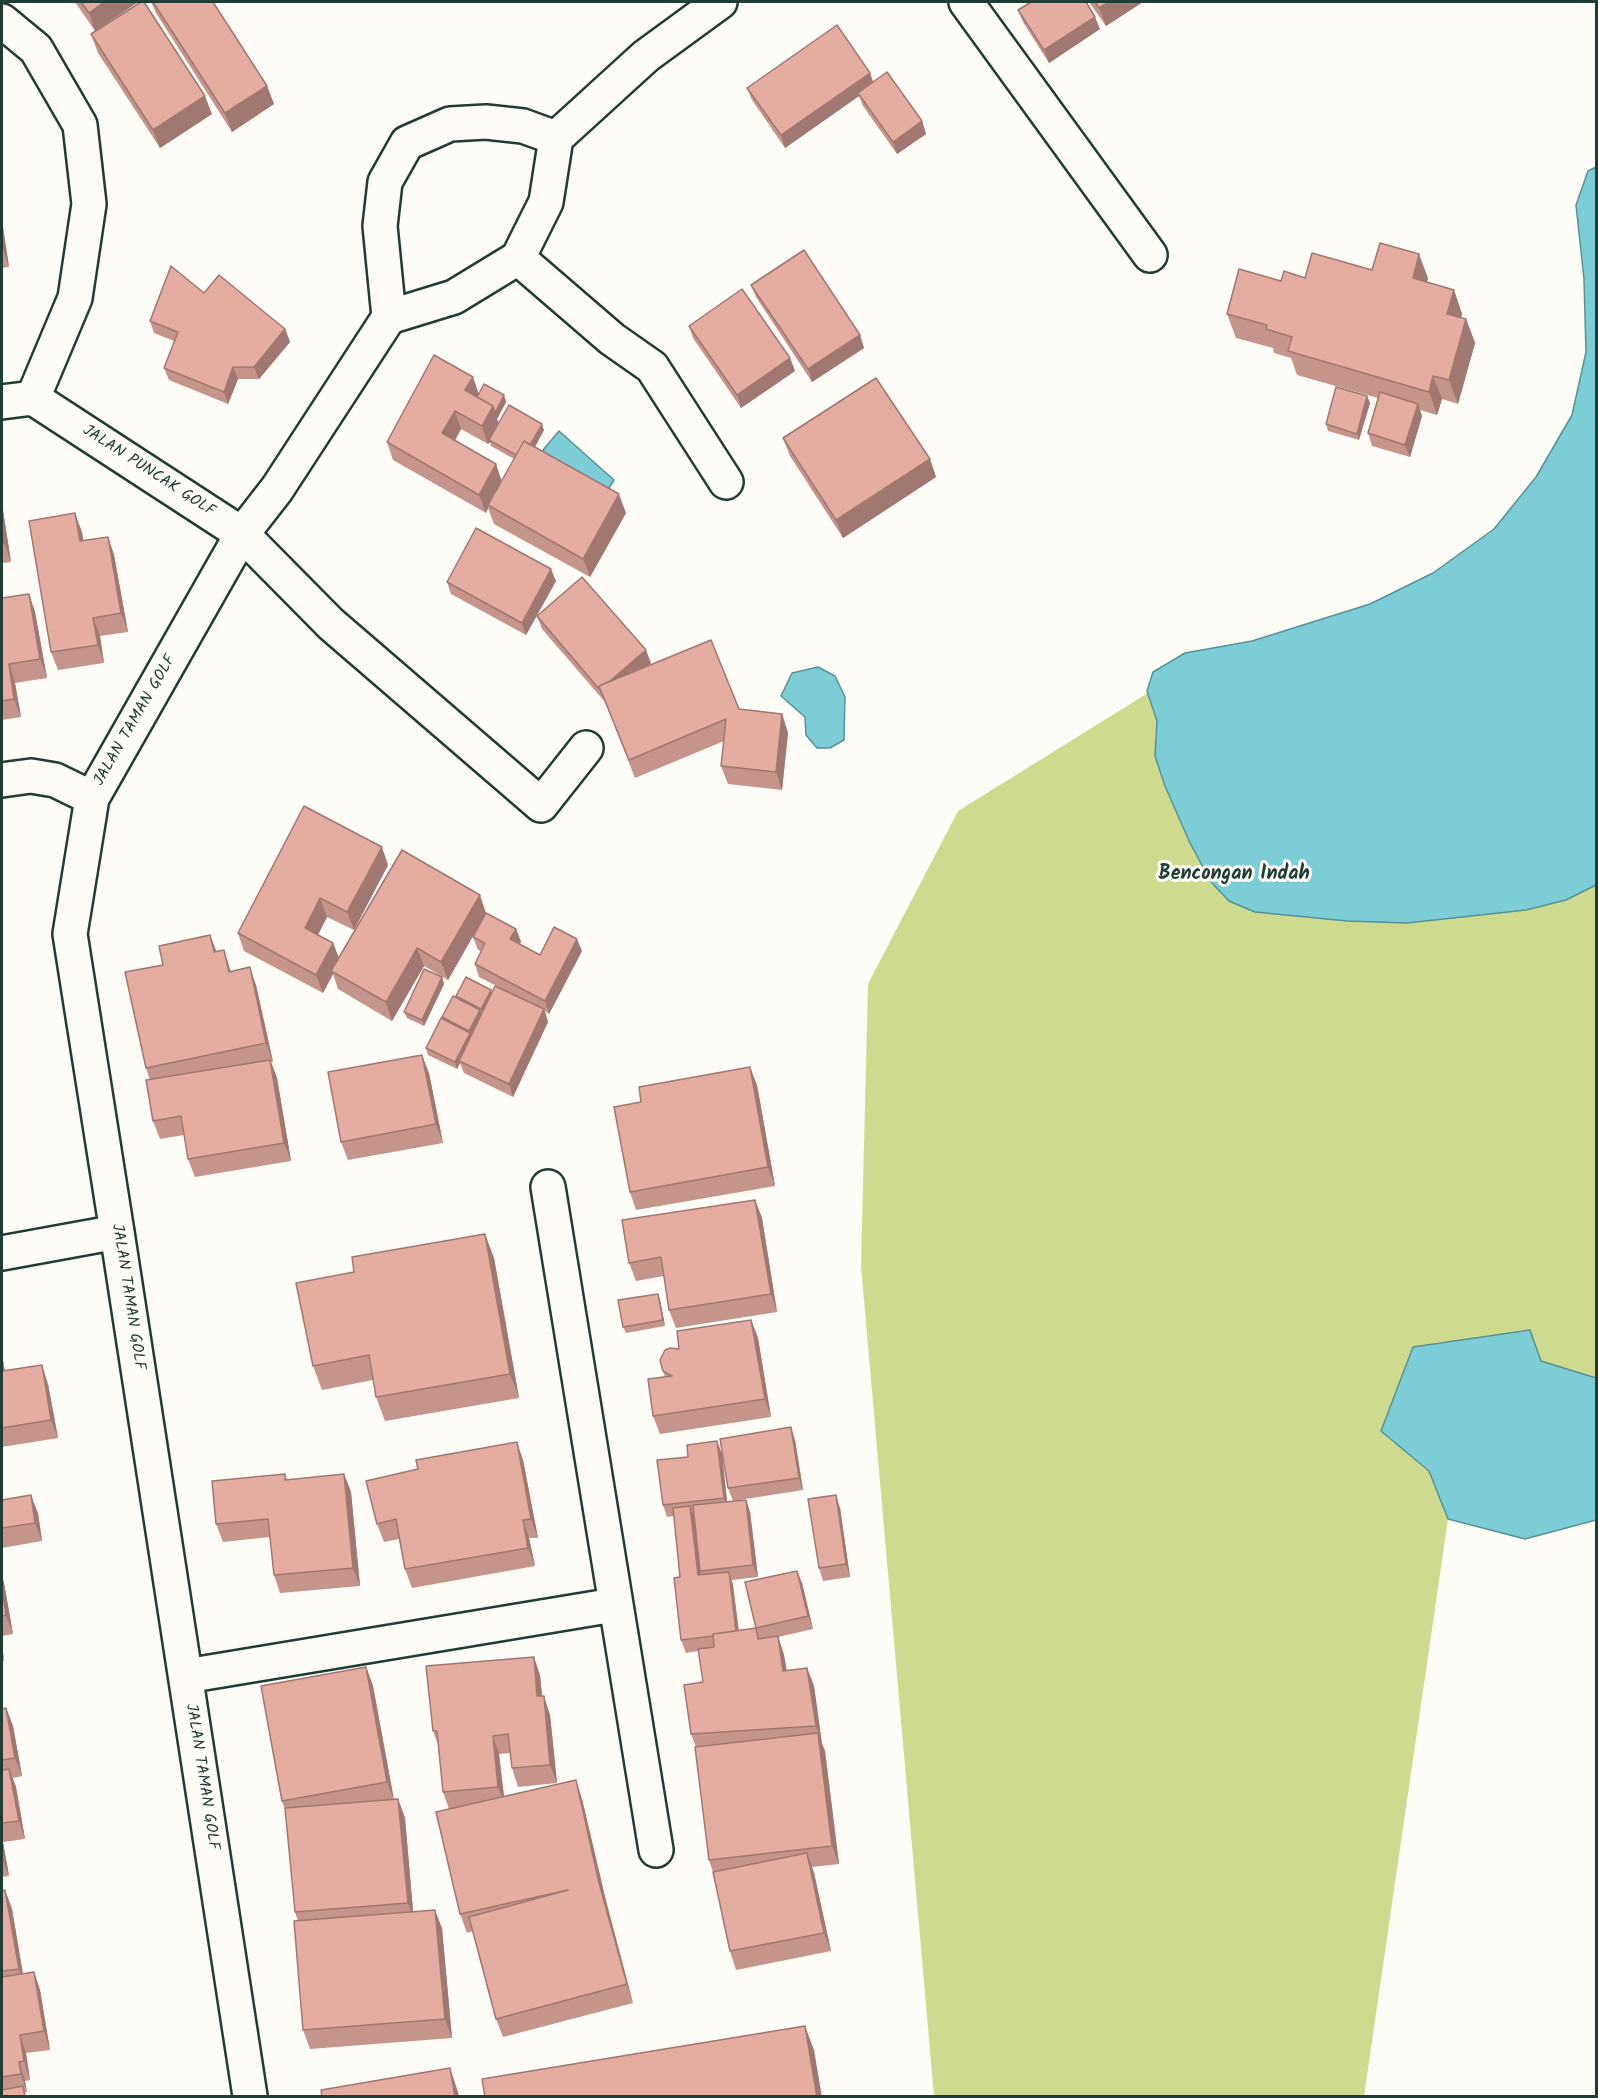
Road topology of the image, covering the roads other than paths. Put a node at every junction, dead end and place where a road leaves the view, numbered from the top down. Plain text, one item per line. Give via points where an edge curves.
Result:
1 (720, 2) edge
2 (966, 2) edge
3 (2, 21) edge
4 (556, 138) junction
5 (1150, 255) dead end
6 (518, 258) junction
7 (389, 318) junction
8 (33, 398) junction
9 (2, 402) edge
10 (726, 482) dead end
11 (242, 534) junction
12 (586, 748) dead end
13 (2, 780) edge
14 (92, 798) junction
15 (548, 1187) dead end
16 (117, 1232) junction
17 (2, 1253) edge
18 (614, 1605) junction
19 (186, 1676) junction
20 (656, 1850) dead end
21 (250, 2097) edge

1 - 4 street via 646,56
2 - 5 street
3 - 8 street via 36,49 80,125 89,204 75,298
4 - 6 street via 546,202
4 - 7 street via 523,126 450,124 407,143 385,182 380,226
6 - 7 street via 454,297
6 - 10 street via 612,339 652,367
7 - 11 street via 277,489
8 - 9 street
8 - 11 street, JALAN PUNCAK GOLF
11 - 12 street, JALAN PUNCAK GOLF via 330,624 541,805
11 - 14 street, JALAN TAMAN GOLF
13 - 14 street via 31,776 55,780
14 - 16 street, JALAN TAMAN GOLF via 70,934
15 - 18 street
16 - 17 street
16 - 19 street, JALAN TAMAN GOLF
18 - 19 street
18 - 20 street
19 - 21 street, JALAN TAMAN GOLF

